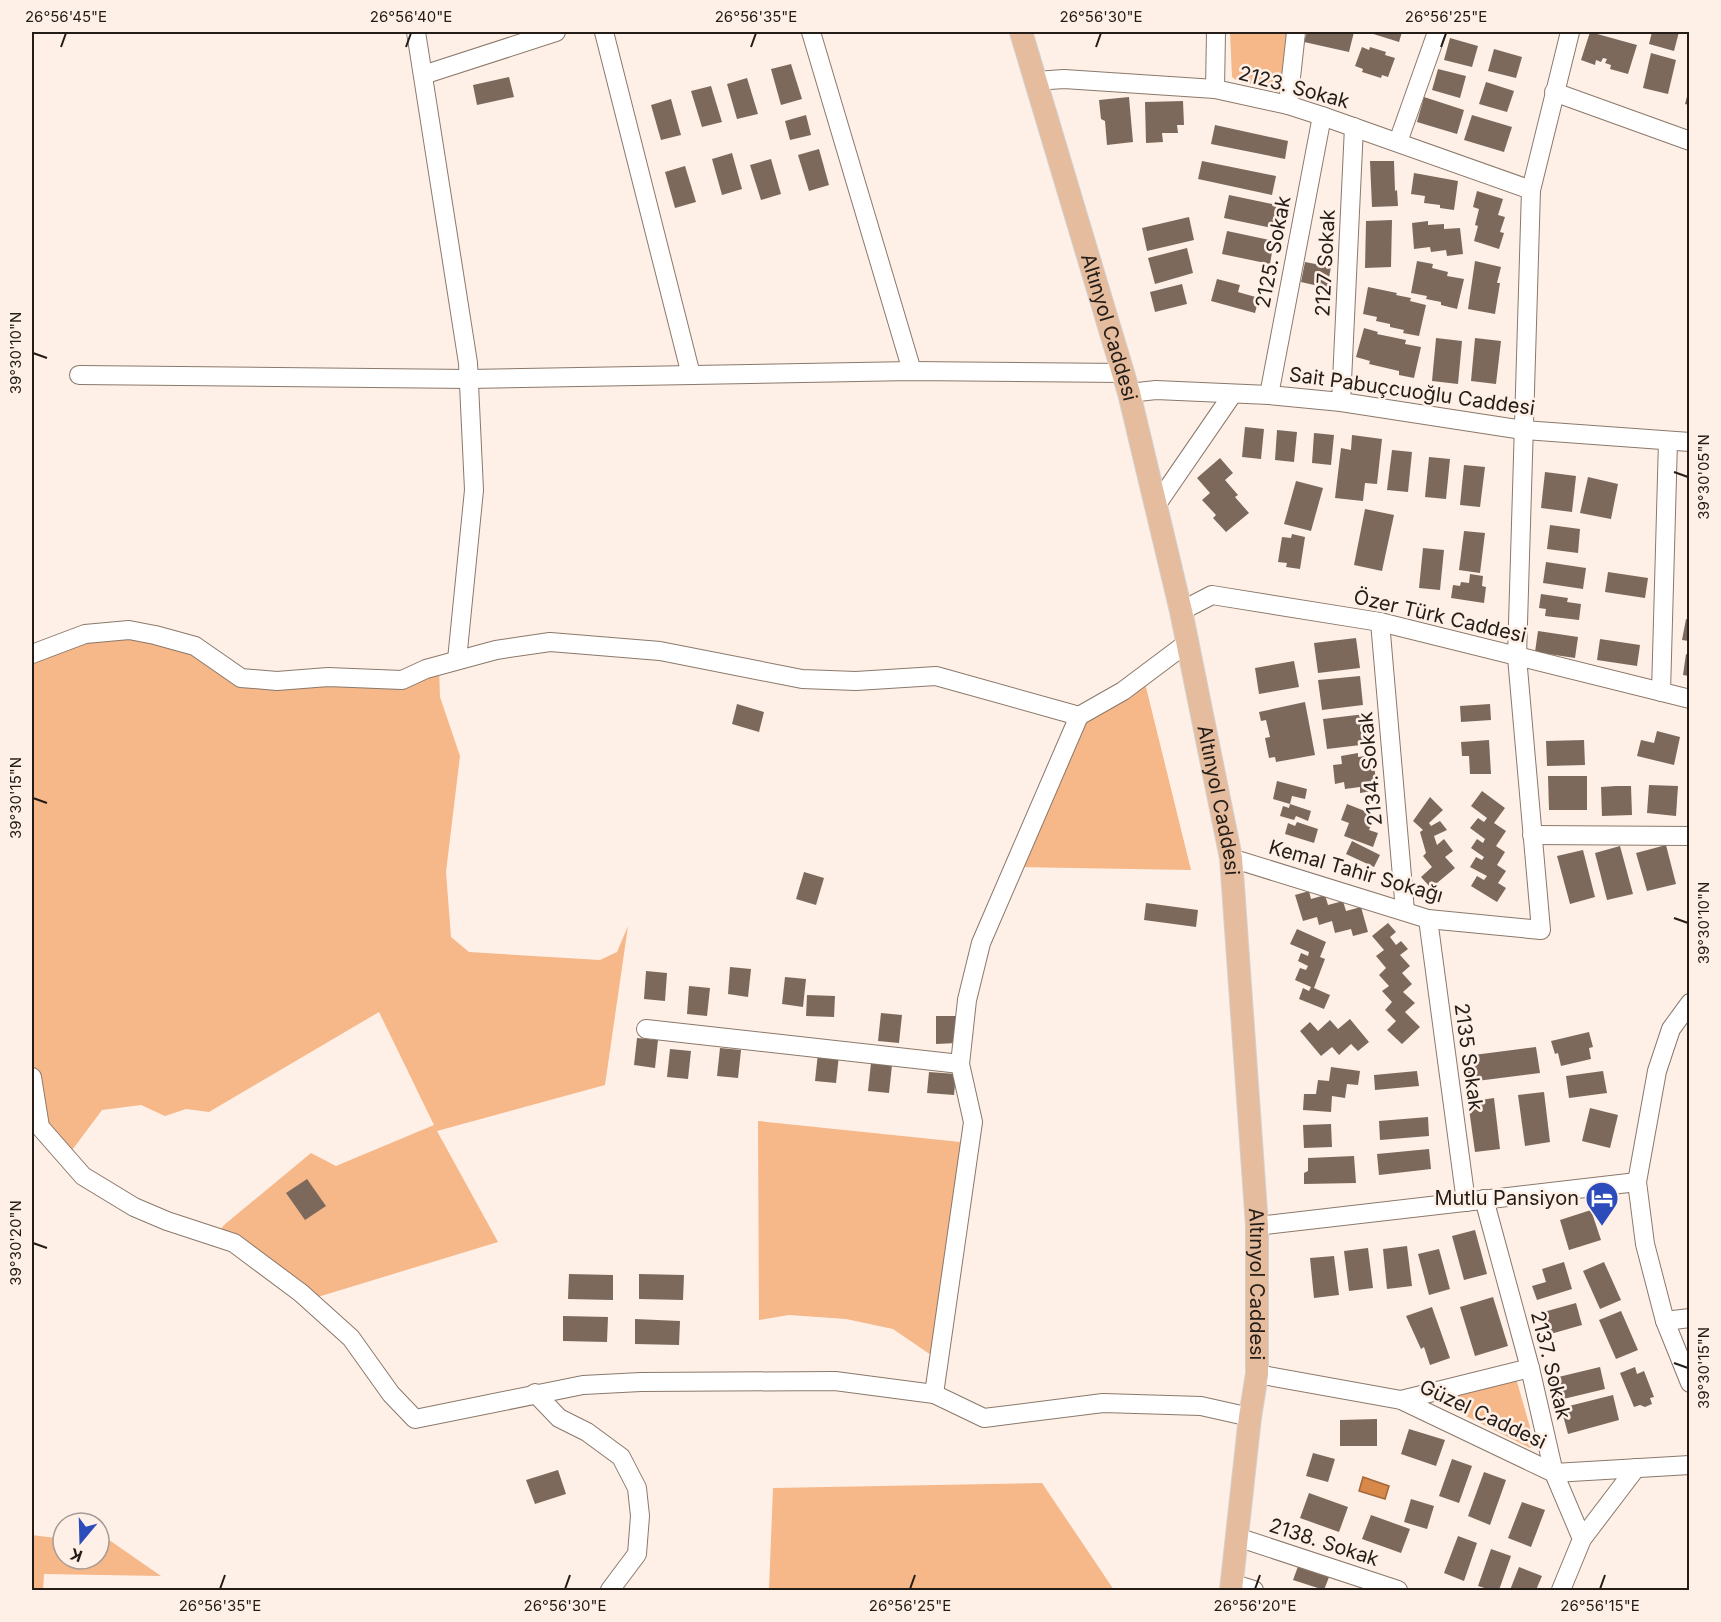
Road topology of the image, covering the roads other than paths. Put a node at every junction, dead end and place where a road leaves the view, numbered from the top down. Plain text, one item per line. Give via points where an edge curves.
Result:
1 (416, 32) edge
2 (556, 32) edge
3 (604, 32) edge
4 (811, 32) edge
5 (1021, 32) edge
6 (1216, 32) edge
7 (1296, 32) edge
8 (1437, 32) edge
9 (1570, 32) edge
10 (423, 75) junction
11 (1035, 81) junction
12 (1215, 89) junction
13 (1554, 92) junction
14 (1288, 105) junction
15 (1322, 116) junction
16 (1354, 127) junction
17 (1689, 141) edge
18 (1398, 142) junction
19 (1531, 190) junction
20 (912, 371) junction
21 (79, 375) dead end
22 (691, 375) junction
23 (469, 379) junction
24 (1126, 383) junction
25 (1232, 395) junction
26 (1269, 395) junction
27 (1341, 402) junction
28 (1523, 430) junction
29 (1668, 441) junction
30 (1689, 442) edge
31 (1155, 507) junction
32 (1181, 611) junction
33 (1380, 622) junction
34 (1187, 643) junction
35 (32, 654) edge
36 (1517, 657) junction
37 (457, 660) junction
38 (1660, 692) junction
39 (1689, 699) edge
40 (1079, 716) junction
41 (1532, 835) junction
42 (1689, 836) edge
43 (1231, 858) junction
44 (1405, 911) junction
45 (1428, 919) junction
46 (1689, 1003) edge
47 (646, 1029) dead end
48 (960, 1064) junction
49 (32, 1077) edge
50 (1636, 1182) junction
51 (1484, 1199) junction
52 (1466, 1202) junction
53 (1257, 1226) junction
54 (1689, 1318) edge
55 (1665, 1321) junction
56 (1530, 1368) junction
57 (1257, 1374) junction
58 (1689, 1383) edge
59 (536, 1394) junction
60 (934, 1394) junction
61 (1401, 1400) junction
62 (1250, 1417) junction
63 (1689, 1465) edge
64 (1636, 1468) junction
65 (1554, 1473) junction
66 (1237, 1537) junction
67 (1582, 1539) junction
68 (1231, 1587) edge
69 (610, 1590) edge
70 (1254, 1590) edge
71 (1398, 1590) edge
72 (1561, 1590) edge

1 - 10 street
2 - 10 street
3 - 22 street
4 - 20 street
5 - 11 main road, Altınyol Caddesi
6 - 12 street
7 - 14 street
8 - 18 street
9 - 13 street
10 - 23 street
11 - 12 street, 2123. Sokak via 1064,79
11 - 24 main road, Altınyol Caddesi
12 - 14 street, 2123. Sokak
13 - 17 street
13 - 19 street
14 - 15 street, 2123. Sokak
15 - 16 street, 2123. Sokak
15 - 26 street, 2125. Sokak
16 - 18 street, 2123. Sokak
16 - 27 street, 2127 Sokak
18 - 19 street, 2123. Sokak
19 - 28 street
20 - 22 street, Sait Pabuçcuoğlu Caddesi
20 - 24 street, Sait Pabuçcuoğlu Caddesi
21 - 23 street, Sait Pabuçcuoğlu Caddesi
22 - 23 street, Sait Pabuçcuoğlu Caddesi
23 - 37 street via 474,490
24 - 25 street, Sait Pabuçcuoğlu Caddesi via 1156,390
24 - 31 main road, Altınyol Caddesi
25 - 26 street, Sait Pabuçcuoğlu Caddesi
25 - 31 street
26 - 27 street, Sait Pabuçcuoğlu Caddesi
27 - 28 street, Sait Pabuçcuoğlu Caddesi
28 - 29 street, Sait Pabuçcuoğlu Caddesi
28 - 36 street
29 - 30 street, Sait Pabuçcuoğlu Caddesi
29 - 38 street
31 - 32 main road, Altınyol Caddesi
32 - 33 street, Özer Türk Caddesi via 1212,595
32 - 34 main road, Altınyol Caddesi
33 - 36 street, Özer Türk Caddesi
33 - 44 street, 2134. Sokak
34 - 40 street via 1123,691
34 - 43 main road, Altınyol Caddesi
35 - 37 street via 84,634 129,630 195,646 242,678 402,680
36 - 38 street, Özer Türk Caddesi
36 - 41 street
37 - 40 street via 550,642 660,651 802,679 856,681 936,676
38 - 39 street, Özer Türk Caddesi
40 - 48 street via 981,943 967,1000
41 - 42 street
41 - 45 street, Kemal Tahir Sokağı via 1541,930
43 - 44 street, Kemal Tahir Sokağı
43 - 53 main road, Altınyol Caddesi
44 - 45 street, Kemal Tahir Sokağı
45 - 52 street, 2135 Sokak
46 - 50 street via 1671,1029 1657,1071
47 - 48 street
48 - 60 street via 973,1122
49 - 59 street via 40,1127 83,1176 134,1207 243,1250 301,1293 351,1338 391,1394 415,1419
50 - 51 street
50 - 55 street via 1645,1244
51 - 52 street
51 - 56 street, 2137. Sokak
52 - 53 street
53 - 57 main road, Altınyol Caddesi
54 - 55 street
55 - 58 street
56 - 61 street
56 - 65 street, 2137. Sokak
57 - 61 street, Güzel Caddesi
57 - 62 main road, Altınyol Caddesi
59 - 60 street via 584,1385 641,1382 835,1381
59 - 69 street via 559,1418 587,1432 621,1457 638,1488 637,1554
60 - 62 street via 984,1418 1103,1403 1201,1406
61 - 65 street, Güzel Caddesi
62 - 66 main road, Altınyol Caddesi
63 - 64 street, Güzel Caddesi
64 - 65 street, Güzel Caddesi
64 - 67 street
65 - 67 street, 2137. Sokak
66 - 68 main road, Altınyol Caddesi
66 - 71 street, 2138. Sokak
67 - 72 street
68 - 70 street

